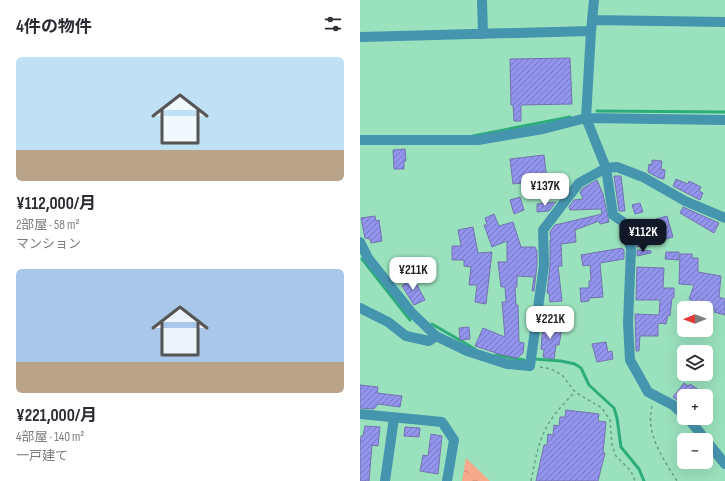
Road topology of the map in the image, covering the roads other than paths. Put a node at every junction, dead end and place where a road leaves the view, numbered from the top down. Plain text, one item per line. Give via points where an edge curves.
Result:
1 (482, 0) edge
2 (594, 0) edge
3 (592, 20) junction
4 (725, 22) edge
5 (591, 31) junction
6 (483, 34) junction
7 (360, 37) edge
8 (586, 118) junction
9 (725, 120) edge
10 (360, 140) edge
11 (606, 168) junction
12 (725, 218) edge
13 (360, 242) edge
14 (360, 308) edge
15 (436, 336) junction
16 (677, 408) edge
17 (360, 414) edge
18 (394, 418) junction
19 (694, 425) edge
20 (725, 464) edge
21 (385, 481) edge
22 (447, 481) edge

1 - 6 street
2 - 3 street
3 - 4 street
3 - 5 street
5 - 6 street
5 - 8 street
6 - 7 street
8 - 9 street
8 - 10 street via 543,129 478,140
8 - 11 street
11 - 12 street via 616,167 643,177 685,201
11 - 15 street via 579,183 543,230 544,265 530,366 507,364 467,351
11 - 16 street via 613,215 623,222 631,249 628,322 630,360 648,392
13 - 15 street via 368,258 397,295
14 - 15 street via 388,322 406,336 429,341
17 - 18 street
18 - 21 street
18 - 22 street via 442,422 454,440
19 - 20 street

